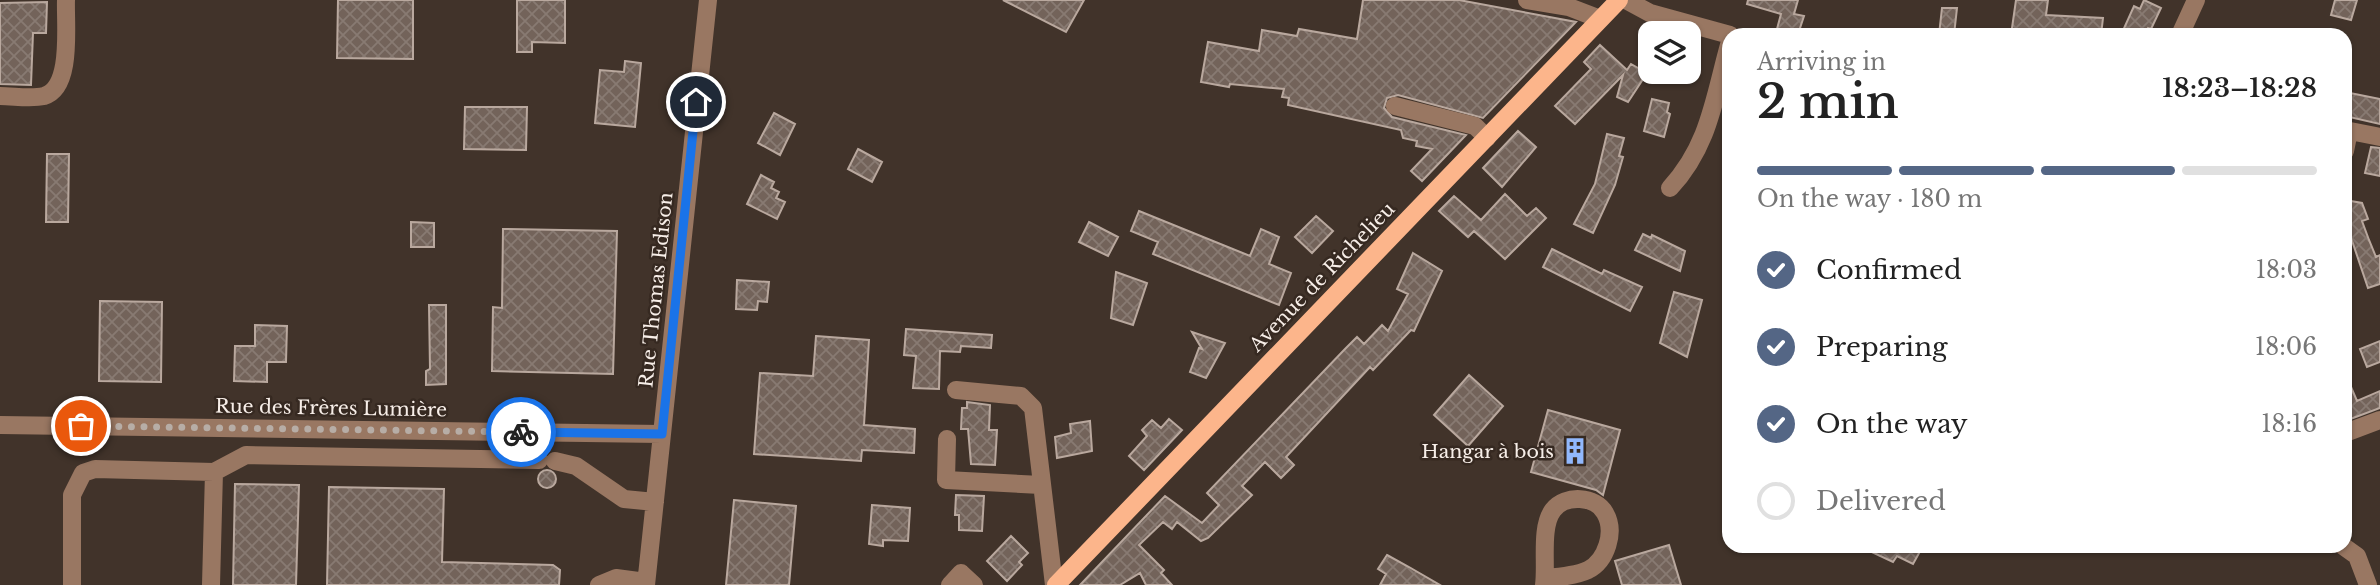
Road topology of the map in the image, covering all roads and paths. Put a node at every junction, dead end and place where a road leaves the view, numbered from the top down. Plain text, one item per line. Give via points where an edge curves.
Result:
1 (66, 0) edge
2 (708, 0) edge
3 (1527, 0) edge
4 (1619, 0) edge
5 (1626, 0) edge
6 (2196, 0) edge
7 (1600, 19) junction
8 (2183, 28) edge
9 (1722, 33) edge
10 (1722, 71) edge
11 (0, 96) edge
12 (1395, 106) dead end
13 (2352, 131) edge
14 (2380, 137) edge
15 (1487, 138) junction
16 (1670, 188) dead end
17 (957, 390) dead end
18 (2380, 420) edge
19 (0, 425) edge
20 (2352, 430) edge
21 (662, 434) junction
22 (947, 439) dead end
23 (214, 472) junction
24 (1041, 485) junction
25 (655, 502) junction
26 (2352, 552) edge
27 (1545, 582) edge
28 (646, 583) edge
29 (72, 585) edge
30 (211, 585) edge
31 (598, 585) edge
32 (950, 585) edge
33 (974, 585) edge
34 (1055, 585) edge
35 (2368, 585) edge

1 - 11 street via 65,63 59,84 47,95
2 - 21 street, Rue Thomas Edison
3 - 7 street via 1569,7
4 - 7 main road, Avenue de Richelieu
5 - 9 street via 1650,13
6 - 8 street
7 - 15 main road, Avenue de Richelieu
10 - 16 street via 1702,144
12 - 15 street via 1475,126
13 - 14 street
15 - 34 main road, Avenue de Richelieu
17 - 24 street via 1021,396 1033,408
18 - 20 street
19 - 21 street, Rue des Frères Lumière
21 - 25 street, Rue Thomas Edison
22 - 24 street via 946,480
23 - 25 street via 246,455 547,460 576,466 624,499
23 - 29 street via 94,469 83,473 72,495
23 - 30 street
24 - 34 street
25 - 28 street, Rue Thomas Edison
26 - 35 street
27 - 27 street via 1552,510 1563,501 1593,502 1605,513 1609,527 1602,560 1588,570
28 - 31 street via 616,578
32 - 33 street via 961,573

